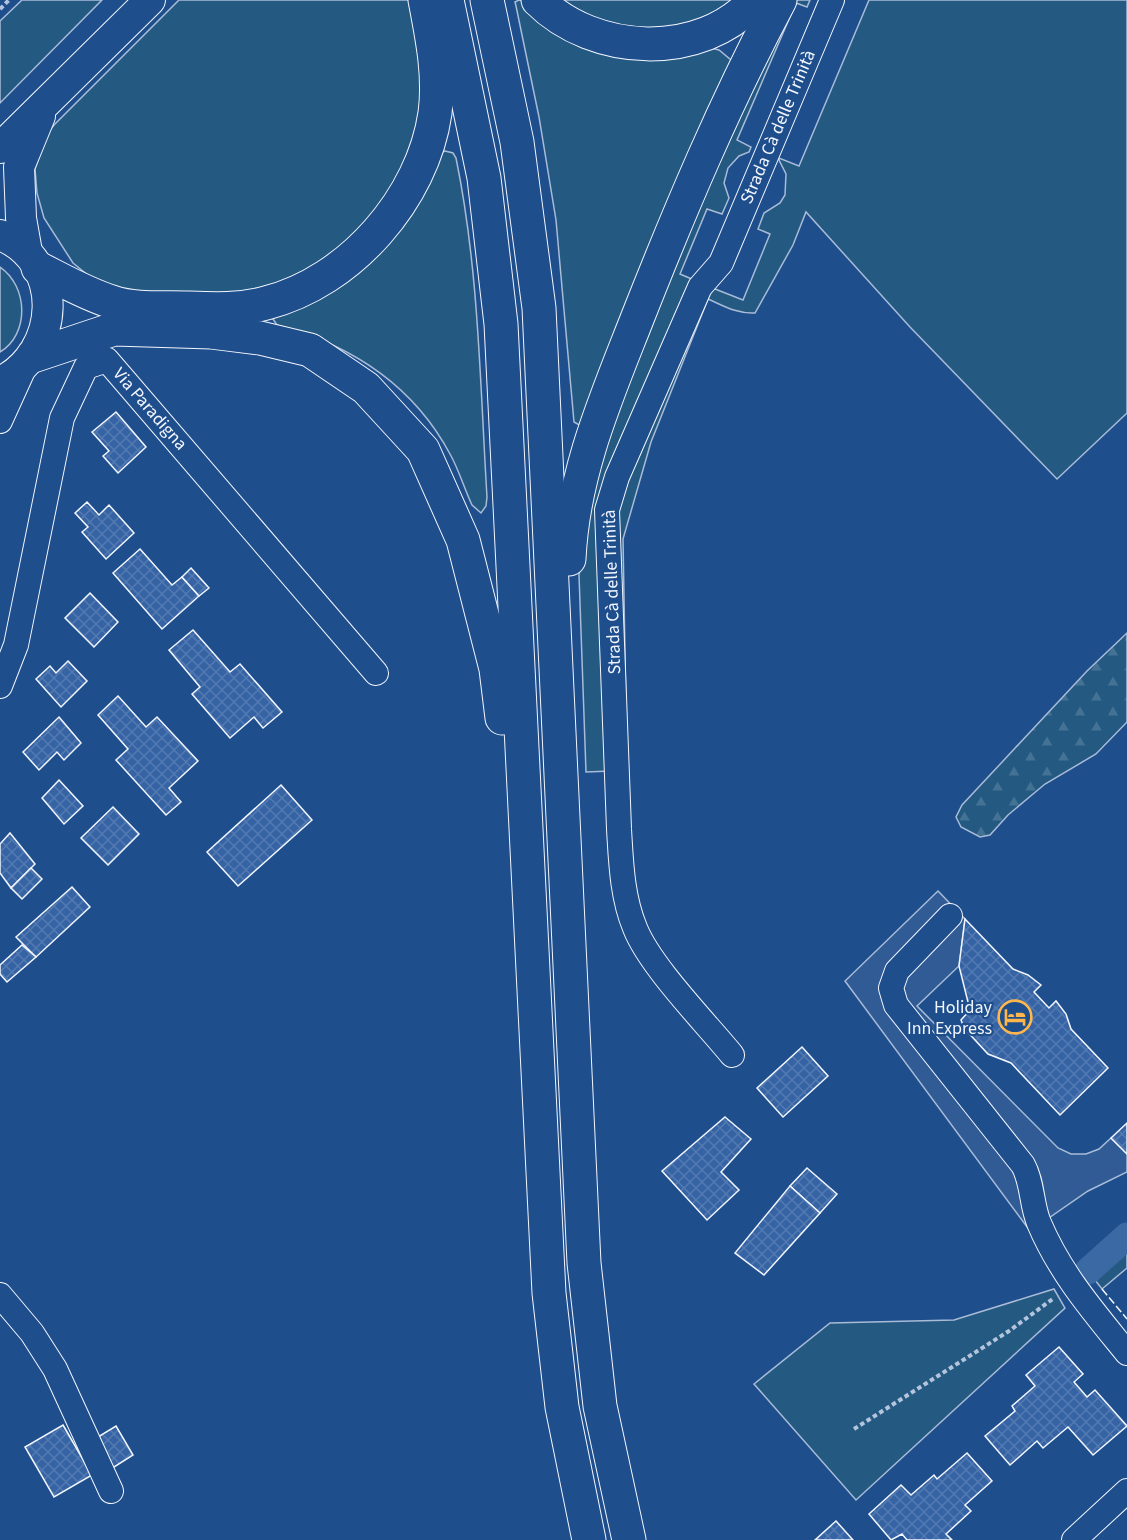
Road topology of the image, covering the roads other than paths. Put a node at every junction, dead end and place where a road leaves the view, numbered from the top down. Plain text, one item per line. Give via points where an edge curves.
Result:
1 (150, 0) edge
2 (425, 0) edge
3 (447, 0) edge
4 (486, 0) edge
5 (538, 0) edge
6 (755, 0) edge
7 (780, 0) edge
8 (832, 0) edge
9 (46, 102) junction
10 (0, 148) edge
11 (0, 235) edge
12 (32, 260) junction
13 (29, 361) junction
14 (0, 382) edge
15 (0, 421) edge
16 (376, 673) dead end
17 (0, 686) edge
18 (563, 802) junction
19 (950, 916) dead end
20 (533, 978) junction
21 (732, 1056) dead end
22 (0, 1295) edge
23 (1127, 1353) edge
24 (111, 1491) dead end
25 (1127, 1491) edge
26 (589, 1540) edge
27 (629, 1540) edge
28 (1074, 1540) edge

1 - 9 street
2 - 12 highway via 437,84 435,113 425,150 385,222 358,251 326,276 277,300 237,309 119,304
3 - 20 highway via 484,178 501,324
4 - 18 highway via 517,142 536,279
5 - 6 highway via 566,22 594,36 653,43 693,39 717,31
7 - 18 highway via 690,188 583,466 569,554 572,722
8 - 21 street, Strada Cà delle Trinità via 721,263 700,287 617,477 607,510 621,865 630,915 657,963
9 - 10 street
9 - 12 street via 19,167 21,218
11 - 12 street
12 - 13 street via 48,297 48,307 46,328
13 - 14 street
13 - 15 street
13 - 20 highway via 114,329 260,338 310,350 366,388 423,450 463,540 496,669
16 - 17 street, Via Paradigna via 107,360 86,367 62,418 16,645
18 - 27 highway via 589,1322 605,1436
19 - 23 street via 897,971 892,982 893,996 902,1014 1023,1165 1038,1221 1071,1284
20 - 26 highway via 551,1322 565,1425
22 - 24 street via 32,1333 55,1369
25 - 28 street

